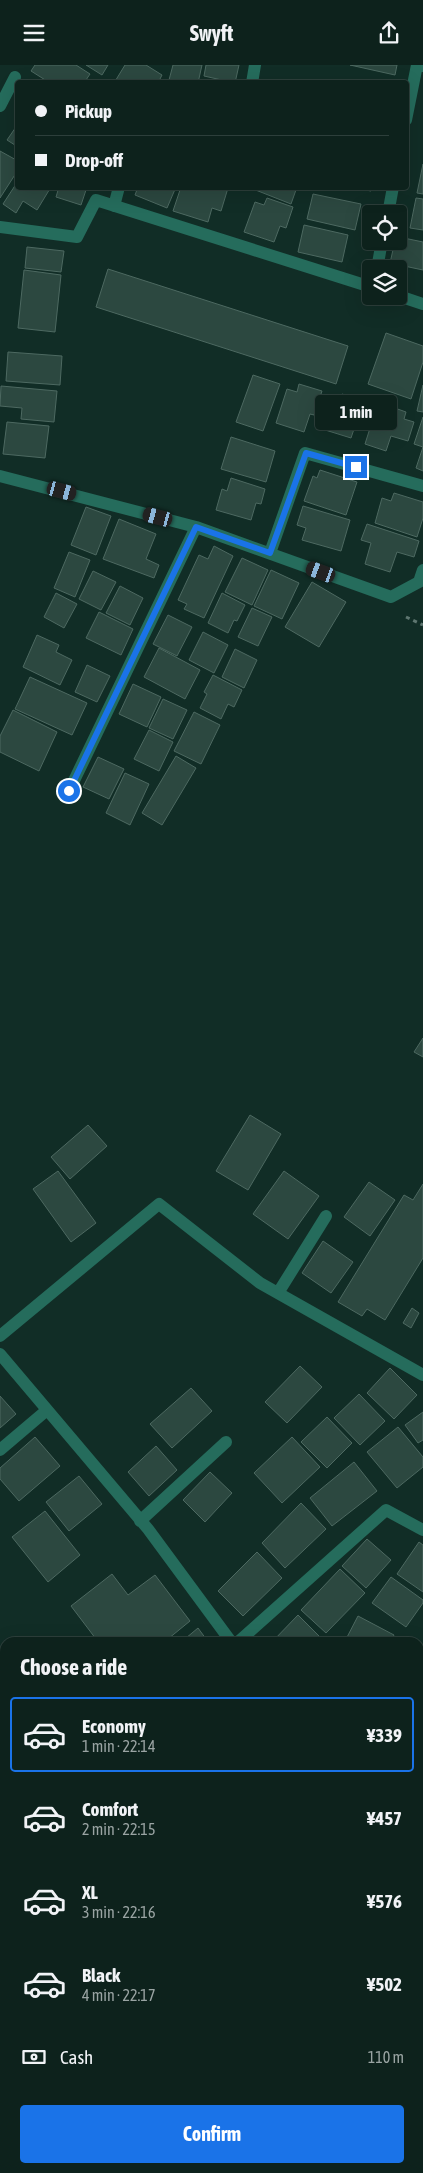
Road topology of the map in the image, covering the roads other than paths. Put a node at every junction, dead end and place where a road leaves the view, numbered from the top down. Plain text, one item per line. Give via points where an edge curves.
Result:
1 (255, 65) edge
2 (423, 66) edge
3 (15, 77) dead end
4 (252, 80) edge
5 (409, 105) edge
6 (0, 106) edge
7 (118, 190) edge
8 (392, 190) edge
9 (390, 205) edge
10 (114, 206) junction
11 (0, 227) edge
12 (362, 284) edge
13 (407, 298) edge
14 (423, 303) edge
15 (0, 476) edge
16 (423, 486) edge
17 (196, 527) junction
18 (270, 553) junction
19 (423, 570) edge
20 (69, 791) dead end
21 (326, 1216) dead end
22 (278, 1293) junction
23 (0, 1336) edge
24 (0, 1354) edge
25 (423, 1375) edge
26 (47, 1410) junction
27 (226, 1442) dead end
28 (0, 1450) edge
29 (140, 1521) junction
30 (423, 1530) edge
31 (227, 1637) edge
32 (244, 1637) edge

1 - 4 street
2 - 5 street via 417,65
3 - 6 street
7 - 10 street
8 - 9 street
10 - 11 street via 96,200 77,237
10 - 12 street
13 - 14 street
15 - 17 street
16 - 18 street via 306,453
17 - 18 street
17 - 20 street
18 - 19 street via 390,597 419,582
21 - 22 street
22 - 23 street via 260,1283 159,1204
22 - 25 street
24 - 26 street
26 - 28 street
26 - 29 street
27 - 29 street
29 - 31 street
30 - 32 street via 386,1510

